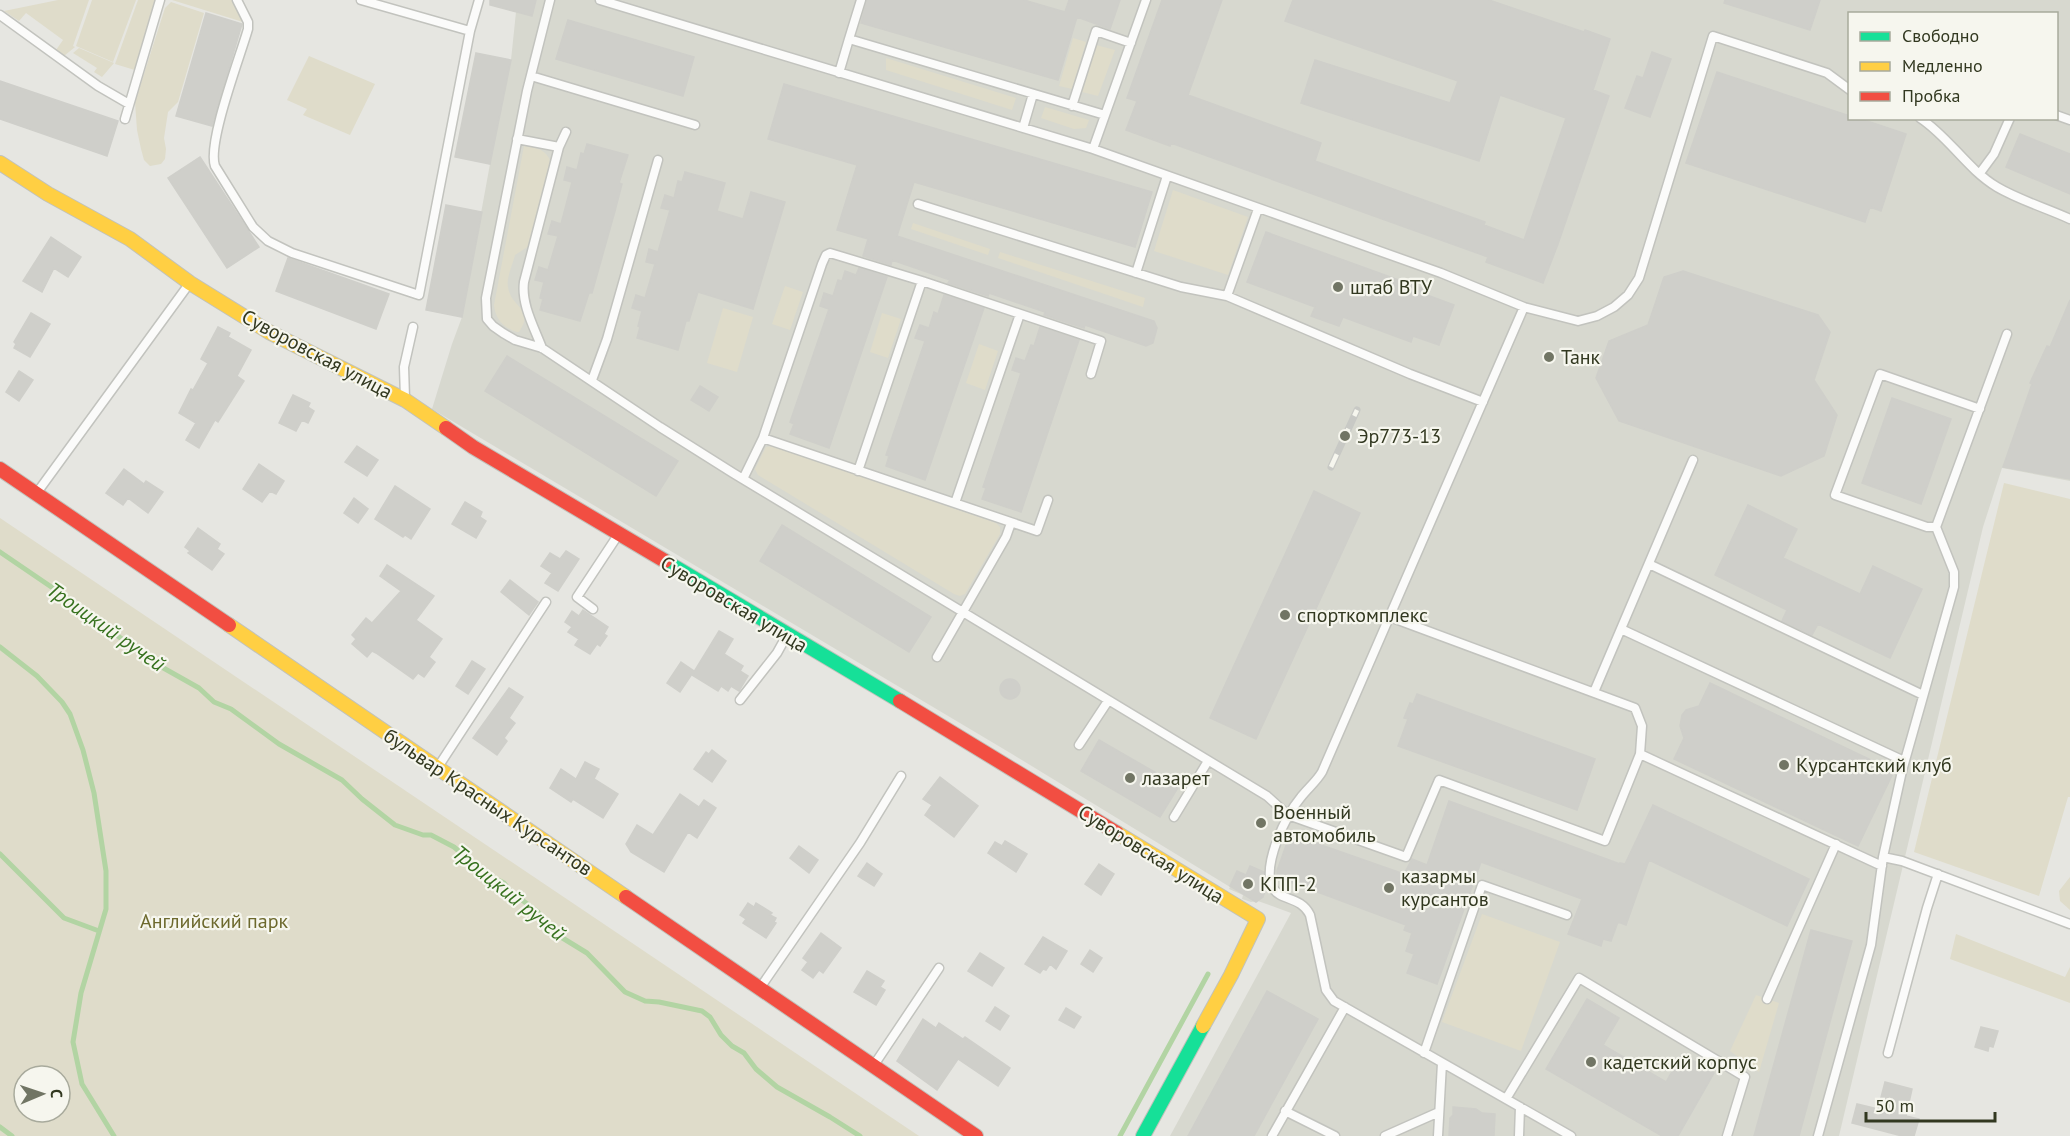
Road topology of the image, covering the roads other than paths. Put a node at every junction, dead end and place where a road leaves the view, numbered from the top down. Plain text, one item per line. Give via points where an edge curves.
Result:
1 (160, 0) edge
2 (237, 0) edge
3 (361, 0) edge
4 (479, 0) edge
5 (550, 0) edge
6 (600, 0) edge
7 (861, 0) edge
8 (1146, 0) edge
9 (0, 15) edge
10 (470, 31) junction
11 (849, 39) junction
12 (1131, 43) junction
13 (839, 73) junction
14 (531, 76) junction
15 (1848, 89) edge
16 (1033, 94) junction
17 (129, 104) junction
18 (1072, 106) junction
19 (1105, 116) junction
20 (125, 119) dead end
21 (1923, 120) edge
22 (2009, 120) edge
23 (695, 125) dead end
24 (1023, 128) junction
25 (566, 132) dead end
26 (518, 139) junction
27 (559, 147) junction
28 (1093, 149) junction
29 (658, 160) dead end
30 (0, 163) edge
31 (1980, 173) junction
32 (1167, 176) junction
33 (918, 204) dead end
34 (1258, 209) junction
35 (2070, 219) edge
36 (1136, 273) junction
37 (922, 281) junction
38 (190, 284) junction
39 (1227, 296) junction
40 (1524, 307) junction
41 (1020, 314) junction
42 (412, 327) dead end
43 (2007, 334) dead end
44 (542, 348) junction
45 (1091, 374) dead end
46 (592, 380) junction
47 (405, 400) junction
48 (1483, 402) junction
49 (1980, 409) junction
50 (763, 438) junction
51 (1693, 460) dead end
52 (0, 469) edge
53 (858, 471) junction
54 (742, 479) junction
55 (36, 494) junction
56 (1048, 500) dead end
57 (955, 504) junction
58 (1011, 523) junction
59 (1936, 527) junction
60 (618, 535) junction
61 (1649, 564) junction
62 (546, 602) dead end
63 (593, 609) dead end
64 (963, 613) junction
65 (1390, 617) junction
66 (1621, 629) junction
67 (787, 635) junction
68 (937, 657) dead end
69 (1594, 692) junction
70 (1923, 695) junction
71 (740, 700) dead end
72 (1108, 701) junction
73 (1079, 745) dead end
74 (1640, 754) junction
75 (1208, 761) junction
76 (1904, 761) junction
77 (437, 767) junction
78 (901, 776) dead end
79 (1288, 815) junction
80 (1174, 817) dead end
81 (1836, 844) junction
82 (1883, 861) junction
83 (1938, 874) junction
84 (1567, 915) dead end
85 (2070, 924) edge
86 (939, 968) dead end
87 (760, 988) junction
88 (1767, 999) dead end
89 (1345, 1007) junction
90 (1424, 1053) junction
91 (1888, 1053) dead end
92 (1442, 1063) junction
93 (873, 1066) junction
94 (1506, 1099) junction
95 (1520, 1107) junction
96 (1285, 1112) junction
97 (1439, 1112) junction
98 (976, 1136) edge
99 (1143, 1136) edge
100 (1272, 1136) edge
101 (1335, 1136) edge
102 (1385, 1136) edge
103 (1438, 1136) edge
104 (1519, 1136) edge
105 (1571, 1136) edge
106 (1727, 1136) edge
107 (1818, 1136) edge

1 - 17 lane
2 - 10 lane via 248,29 216,133 212,156 215,166 253,227 268,241 292,253 419,295
3 - 10 lane
4 - 10 lane
5 - 14 lane
6 - 13 lane
7 - 11 lane
8 - 12 lane
9 - 17 lane
11 - 13 lane
11 - 16 lane
12 - 18 lane via 1096,30
12 - 19 lane
13 - 24 lane
14 - 23 lane
14 - 26 lane
15 - 40 lane via 1827,73 1713,36 1639,278 1628,295 1597,316 1578,321
16 - 18 lane
16 - 24 lane
17 - 20 lane
18 - 19 lane
19 - 28 lane
21 - 31 lane
22 - 31 lane via 1994,154
24 - 28 lane
25 - 27 lane
26 - 27 lane
26 - 44 lane via 485,309 487,319 503,333
27 - 44 lane via 523,292
28 - 32 lane
29 - 46 lane
30 - 38 street, Суворовская улица via 130,239
31 - 35 lane via 1997,187
32 - 34 lane
32 - 36 lane
33 - 36 lane
34 - 39 lane
34 - 40 lane via 1441,273
36 - 39 lane
37 - 41 lane
37 - 50 lane via 838,254 826,255
37 - 53 lane
38 - 47 street, Суворовская улица via 269,332
38 - 55 lane
39 - 48 lane
40 - 48 lane
41 - 45 lane via 1101,341
41 - 57 lane
42 - 47 lane via 404,367
43 - 49 lane
44 - 46 lane
46 - 54 lane
47 - 60 street, Суворовская улица via 473,447
48 - 65 lane
49 - 59 lane
49 - 59 lane via 1880,374 1836,495
50 - 53 lane
50 - 54 lane
51 - 61 lane
52 - 55 street, бульвар Красных Курсантов
53 - 57 lane
54 - 64 lane
55 - 77 street, бульвар Красных Курсантов
56 - 58 lane via 1037,531
57 - 58 lane
58 - 64 lane
59 - 70 lane via 1954,572 1954,587
60 - 63 lane via 577,597
60 - 67 street, Суворовская улица
61 - 66 lane
61 - 70 lane
62 - 77 lane
64 - 68 lane
64 - 72 lane
65 - 69 lane
65 - 79 lane via 1322,772
66 - 69 lane
66 - 76 lane
67 - 71 lane
67 - 99 street, Суворовская улица via 1258,919
69 - 74 lane via 1635,708 1642,726
70 - 76 lane
72 - 73 lane
72 - 75 lane
74 - 79 lane via 1605,841 1438,780 1406,857
74 - 81 lane
75 - 79 lane via 1267,796
75 - 80 lane
76 - 82 lane
77 - 87 street, бульвар Красных Курсантов
78 - 87 lane via 861,843
79 - 89 lane via 1273,854 1272,884 1277,893 1306,907 1326,990
81 - 82 lane
81 - 88 lane
82 - 83 lane via 1902,861
82 - 107 lane via 1870,945
83 - 85 lane
83 - 91 lane
84 - 90 lane via 1482,885
86 - 93 lane
87 - 93 street, бульвар Красных Курсантов
89 - 90 lane
89 - 96 lane
90 - 92 lane
92 - 94 lane
92 - 97 lane
93 - 98 street, бульвар Красных Курсантов
94 - 95 lane
94 - 106 lane via 1579,978 1745,1077
95 - 104 lane
95 - 105 lane
96 - 100 lane
96 - 101 lane
97 - 102 lane
97 - 103 lane

